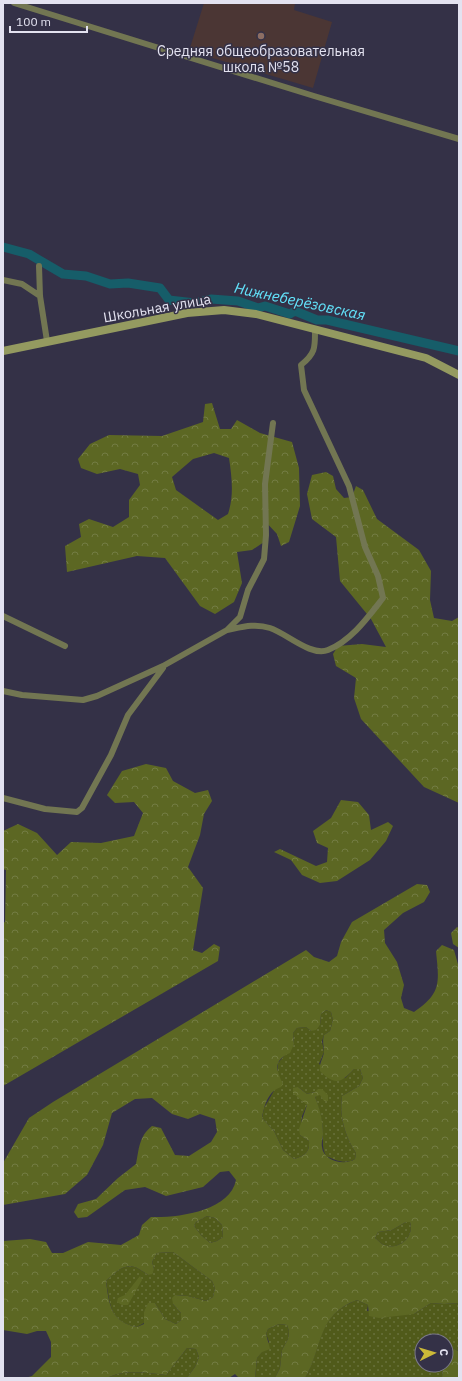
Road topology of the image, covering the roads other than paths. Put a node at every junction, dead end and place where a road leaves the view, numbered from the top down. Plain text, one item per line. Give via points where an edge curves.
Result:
1 (14, 3) edge
2 (459, 139) edge
3 (39, 266) dead end
4 (3, 280) edge
5 (40, 296) junction
6 (314, 329) junction
7 (47, 341) junction
8 (3, 351) edge
9 (459, 375) edge
10 (273, 423) dead end
11 (3, 616) edge
12 (227, 630) junction
13 (65, 646) dead end
14 (164, 666) junction
15 (3, 691) edge
16 (3, 798) edge

1 - 2 street
3 - 5 street
4 - 5 street via 22,284
5 - 7 street
6 - 7 street, Школьная улица via 249,312 224,310 188,313
6 - 9 street, Школьная улица via 426,358
6 - 12 street via 315,346 312,356 301,364 304,390 349,486 365,547 378,576 383,598 357,629 328,650 311,649 270,628 257,625
7 - 8 street, Школьная улица
10 - 12 street via 265,484 264,559 248,590 240,617
11 - 13 street
12 - 14 street
14 - 15 street via 108,692 83,700
14 - 16 street via 128,715 111,755 82,808 77,812 45,809

